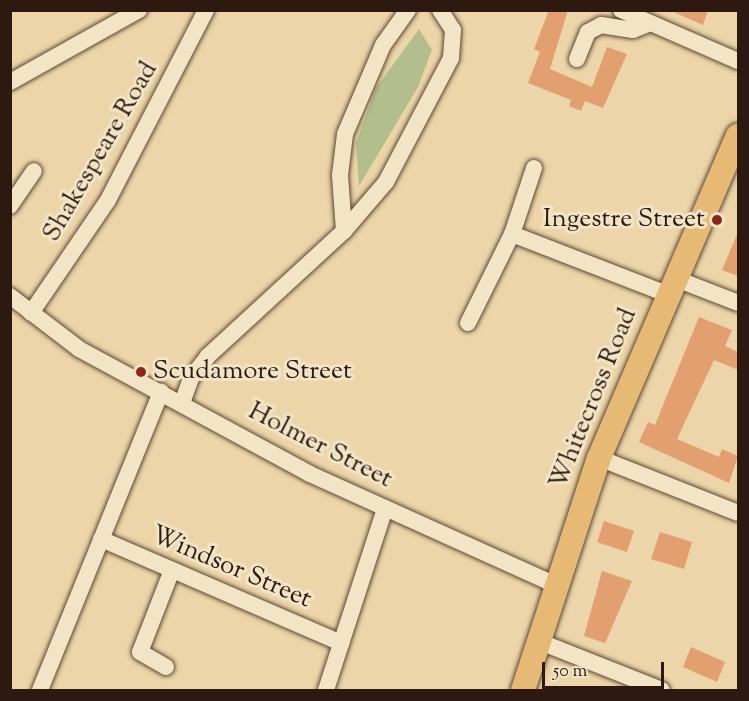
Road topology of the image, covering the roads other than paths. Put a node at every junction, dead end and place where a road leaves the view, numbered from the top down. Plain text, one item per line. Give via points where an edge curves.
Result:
1 (139, 10) edge
2 (206, 10) edge
3 (408, 10) edge
4 (440, 10) edge
5 (621, 10) edge
6 (648, 24) junction
7 (577, 59) dead end
8 (738, 61) edge
9 (10, 82) edge
10 (738, 136) edge
11 (534, 168) dead end
12 (34, 171) dead end
13 (10, 206) edge
14 (344, 231) junction
15 (512, 234) junction
16 (670, 286) junction
17 (10, 296) edge
18 (738, 303) edge
19 (31, 313) junction
20 (468, 322) dead end
21 (161, 392) junction
22 (182, 403) junction
23 (599, 458) junction
24 (385, 508) junction
25 (738, 513) edge
26 (101, 539) junction
27 (172, 570) junction
28 (556, 585) junction
29 (538, 641) junction
30 (341, 643) junction
31 (166, 667) dead end
32 (40, 690) edge
33 (326, 690) edge
34 (523, 690) edge
35 (662, 690) edge

1 - 9 street
2 - 19 street, Shakespeare Road via 108,200
3 - 14 street via 374,63 345,134 340,175
4 - 14 street via 453,30 451,58 440,87 386,182
5 - 6 street
6 - 7 street via 633,30 601,25 588,32
6 - 8 street
10 - 16 highway, Whitecross Road
11 - 15 street
12 - 13 street
14 - 22 street via 208,356 191,378
15 - 16 street
15 - 20 street
16 - 18 street
16 - 23 highway, Whitecross Road
17 - 19 street, Holmer Street
19 - 21 street, Holmer Street via 79,349
21 - 22 street, Holmer Street
21 - 26 street
22 - 24 street, Holmer Street via 310,474
23 - 25 street
23 - 28 highway, Whitecross Road
24 - 28 street, Holmer Street
24 - 30 street
26 - 27 street, Windsor Street
26 - 32 street
27 - 30 street, Windsor Street
27 - 31 street via 140,652
28 - 29 highway, Whitecross Road
29 - 34 highway, Whitecross Road
29 - 35 street
30 - 33 street

